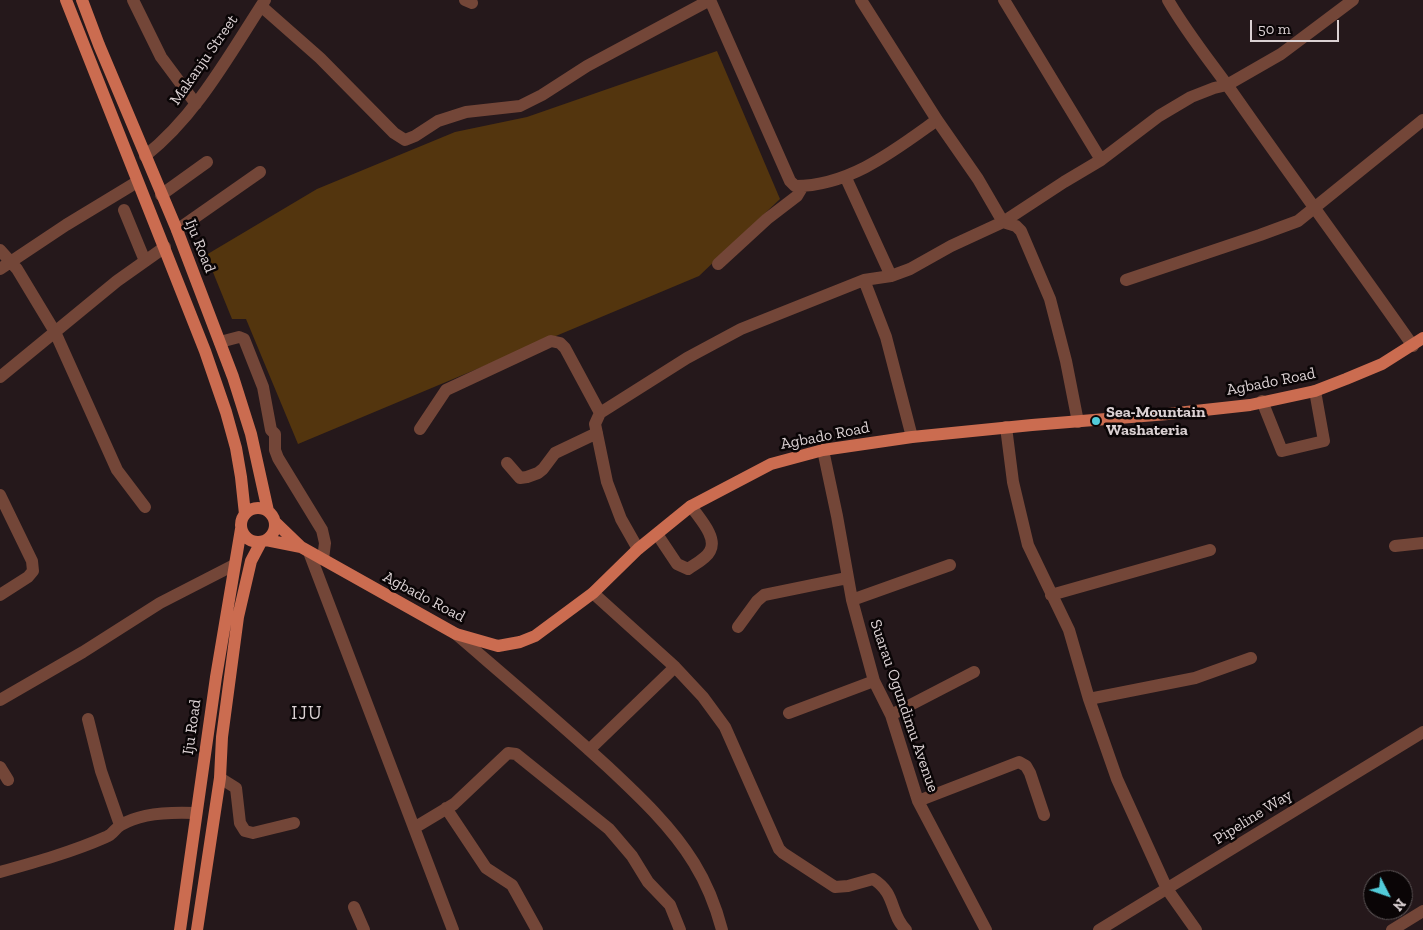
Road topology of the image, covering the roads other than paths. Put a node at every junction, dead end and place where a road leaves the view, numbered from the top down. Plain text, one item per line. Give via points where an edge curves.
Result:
1 (66, 0) edge
2 (82, 0) edge
3 (132, 0) edge
4 (710, 0) edge
5 (861, 0) edge
6 (1004, 0) edge
7 (1168, 0) edge
8 (1353, 0) edge
9 (263, 3) edge
10 (1227, 85) junction
11 (196, 104) junction
12 (937, 120) junction
13 (1423, 120) edge
14 (145, 156) junction
15 (1101, 160) junction
16 (208, 162) dead end
17 (260, 172) dead end
18 (846, 178) junction
19 (137, 182) junction
20 (803, 186) junction
21 (161, 195) junction
22 (1313, 208) junction
23 (124, 210) dead end
24 (1003, 222) junction
25 (176, 230) junction
26 (165, 247) junction
27 (0, 250) edge
28 (145, 261) junction
29 (11, 262) junction
30 (718, 264) dead end
31 (0, 269) edge
32 (891, 276) junction
33 (864, 280) junction
34 (1126, 280) dead end
35 (55, 332) junction
36 (220, 342) junction
37 (1418, 342) edge
38 (0, 377) edge
39 (1315, 391) junction
40 (1262, 401) junction
41 (600, 412) junction
42 (1078, 422) junction
43 (1006, 427) junction
44 (420, 429) dead end
45 (597, 433) junction
46 (912, 437) junction
47 (823, 450) junction
48 (506, 462) dead end
49 (0, 495) edge
50 (691, 506) junction
51 (145, 508) dead end
52 (245, 514) junction
53 (271, 516) junction
54 (241, 529) junction
55 (657, 534) junction
56 (263, 541) junction
57 (1423, 543) edge
58 (1395, 546) dead end
59 (638, 549) junction
60 (305, 550) junction
61 (1210, 550) dead end
62 (323, 560) junction
63 (234, 565) junction
64 (950, 565) dead end
65 (847, 578) junction
66 (593, 593) junction
67 (0, 595) edge
68 (1052, 595) junction
69 (852, 600) junction
70 (738, 628) dead end
71 (456, 634) junction
72 (1251, 658) dead end
73 (675, 667) junction
74 (974, 672) dead end
75 (874, 681) junction
76 (1089, 699) junction
77 (0, 700) edge
78 (789, 713) dead end
79 (891, 715) junction
80 (88, 719) dead end
81 (1423, 732) edge
82 (589, 750) junction
83 (0, 767) edge
84 (220, 778) junction
85 (8, 780) dead end
86 (918, 801) junction
87 (446, 808) junction
88 (196, 812) junction
89 (1044, 815) dead end
90 (294, 823) dead end
91 (120, 825) junction
92 (414, 828) junction
93 (0, 872) edge
94 (1167, 889) junction
95 (354, 907) dead end
96 (1423, 911) edge
97 (180, 930) edge
98 (197, 930) edge
99 (364, 930) edge
100 (453, 930) edge
101 (537, 930) edge
102 (680, 930) edge
103 (722, 930) edge
104 (906, 930) edge
105 (986, 930) edge
106 (1099, 930) edge
107 (1196, 930) edge
108 (1392, 930) edge

1 - 19 main road, Iju Road
2 - 14 main road, Iju Road
3 - 11 street via 161,57
4 - 9 street via 587,66 542,96 520,106 466,112 438,121 405,140 394,133
4 - 20 street via 790,181 795,186
5 - 12 street
6 - 15 street
7 - 10 street
8 - 10 street via 1281,54
9 - 11 street, Makanju Street
10 - 15 street via 1191,97 1159,116
10 - 22 street
11 - 14 street, Makanju Street
12 - 18 street
12 - 24 street
13 - 22 street
14 - 21 main road, Iju Road
15 - 24 street
16 - 21 street
17 - 25 street
18 - 20 street
18 - 32 street
19 - 26 main road, Iju Road
19 - 29 street
20 - 30 street via 797,196
21 - 25 main road, Iju Road
22 - 34 street via 1288,225
22 - 37 street
23 - 28 street
24 - 32 street
24 - 42 street via 1021,231 1050,299
25 - 36 main road, Iju Road
26 - 28 street
26 - 52 main road, Iju Road via 226,412 241,476
27 - 29 street
28 - 35 street
29 - 31 street
29 - 35 street
32 - 33 street
33 - 41 street via 741,329
33 - 46 street via 886,337
35 - 38 street
35 - 51 street via 117,470
36 - 53 main road, Iju Road via 251,434
36 - 62 street via 238,337 244,339 263,387 270,430 275,434 275,450 322,530 326,543
37 - 39 main road, Agbado Road via 1382,364
39 - 40 main road, Agbado Road
39 - 40 street via 1324,441 1282,451
40 - 42 main road, Agbado Road via 1250,405
41 - 44 street via 565,348 551,341 446,390
41 - 45 street via 595,424
42 - 43 main road, Agbado Road
43 - 46 main road, Agbado Road
43 - 68 street via 1013,482 1028,545
45 - 48 street via 555,453 543,469 527,478 520,478
45 - 59 street via 607,482 621,519
46 - 47 main road, Agbado Road
47 - 50 main road, Agbado Road via 771,464
47 - 65 street, Suarau Ogundimu Avenue
49 - 67 street via 34,571
50 - 55 main road, Agbado Road
50 - 55 street via 711,537 710,552 701,560 688,569 682,567
52 - 53 main road via 256,508
52 - 54 main road
53 - 56 main road via 275,529
53 - 60 main road, Agbado Road
54 - 56 main road via 252,541
54 - 63 main road, Iju Road
55 - 59 main road, Agbado Road
56 - 60 main road, Agbado Road
56 - 84 main road, Iju Road via 251,561 238,618 222,737
57 - 58 street
59 - 66 main road, Agbado Road
60 - 62 main road, Agbado Road
60 - 92 street
61 - 68 street
62 - 71 main road, Agbado Road
63 - 77 street via 160,603
63 - 88 main road, Iju Road
64 - 69 street
65 - 69 street, Suarau Ogundimu Avenue
65 - 70 street via 764,595
66 - 71 main road, Agbado Road via 535,636 520,642 498,646
66 - 73 street
68 - 76 street via 1069,630
69 - 75 street, Suarau Ogundimu Avenue
71 - 82 street
72 - 76 street via 1195,678
73 - 82 street
73 - 104 street via 725,726 783,853 835,887 873,879 878,882 892,898 898,922
74 - 79 street
75 - 78 street
75 - 79 street, Suarau Ogundimu Avenue
76 - 94 street via 1117,779
79 - 86 street, Suarau Ogundimu Avenue
80 - 91 street via 101,771
81 - 94 street, Pipeline Way
82 - 103 street via 637,795 694,862 706,884
83 - 85 street
84 - 90 street via 236,788 240,823 245,831 253,833
84 - 98 main road, Iju Road
86 - 89 street via 1019,762 1030,773
86 - 105 street, Suarau Ogundimu Avenue
87 - 92 street
87 - 101 street via 486,868 512,885
87 - 102 street via 508,753 516,754 609,829 632,856 648,882 670,905
88 - 91 street via 138,818
88 - 97 main road, Iju Road
91 - 93 street via 110,836
92 - 100 street
94 - 106 street, Pipeline Way
94 - 107 street
95 - 99 street
96 - 108 street

